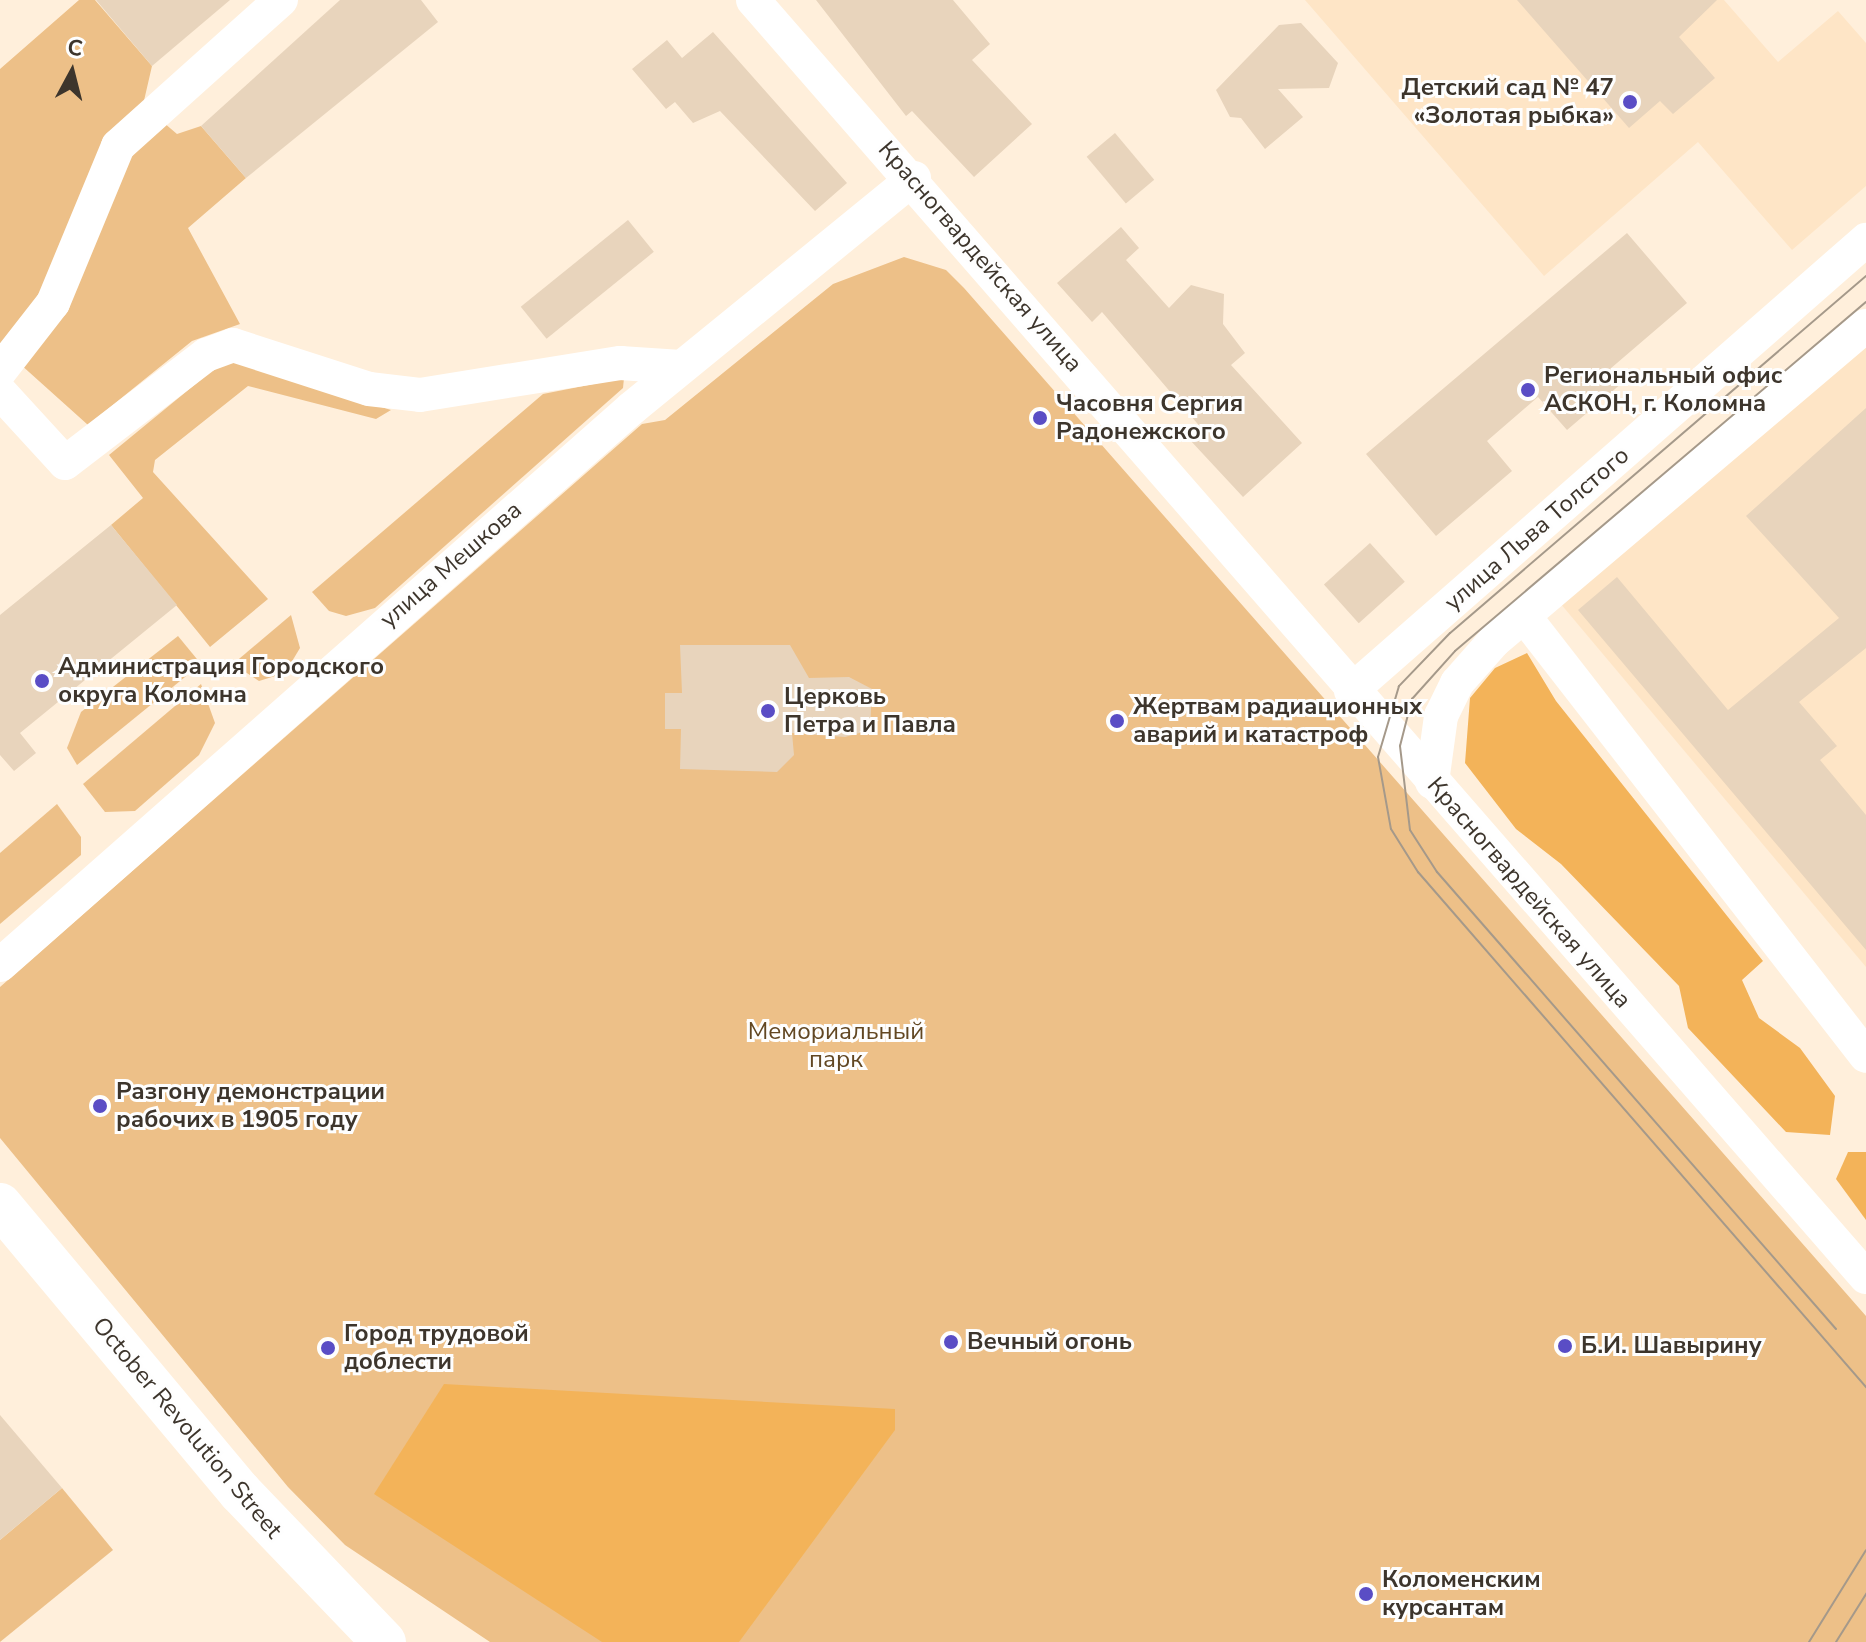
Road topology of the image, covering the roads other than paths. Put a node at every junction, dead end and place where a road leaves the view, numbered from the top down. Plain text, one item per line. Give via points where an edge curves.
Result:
1 (281, 0) edge
2 (753, 0) edge
3 (914, 178) junction
4 (1866, 240) edge
5 (1866, 326) edge
6 (681, 367) junction
7 (0, 371) edge
8 (0, 392) edge
9 (1524, 616) junction
10 (1351, 691) junction
11 (1432, 782) junction
12 (0, 965) edge
13 (1866, 1056) edge
14 (0, 1205) edge
15 (1866, 1277) edge
16 (384, 1642) edge

1 - 7 street via 175,89 118,146 53,303
2 - 3 street, Красногвардейская улица
3 - 6 street, улица Мешкова
3 - 10 street, Красногвардейская улица
4 - 10 street, улица Льва Толстого
5 - 9 street
6 - 8 street via 620,363 420,395 369,389 233,345 206,355 65,463
6 - 12 street, улица Мешкова
9 - 11 street via 1457,683 1441,716
9 - 13 street
10 - 11 street, Красногвардейская улица
11 - 15 street, Красногвардейская улица
14 - 16 main road, October Revolution Street via 240,1492

